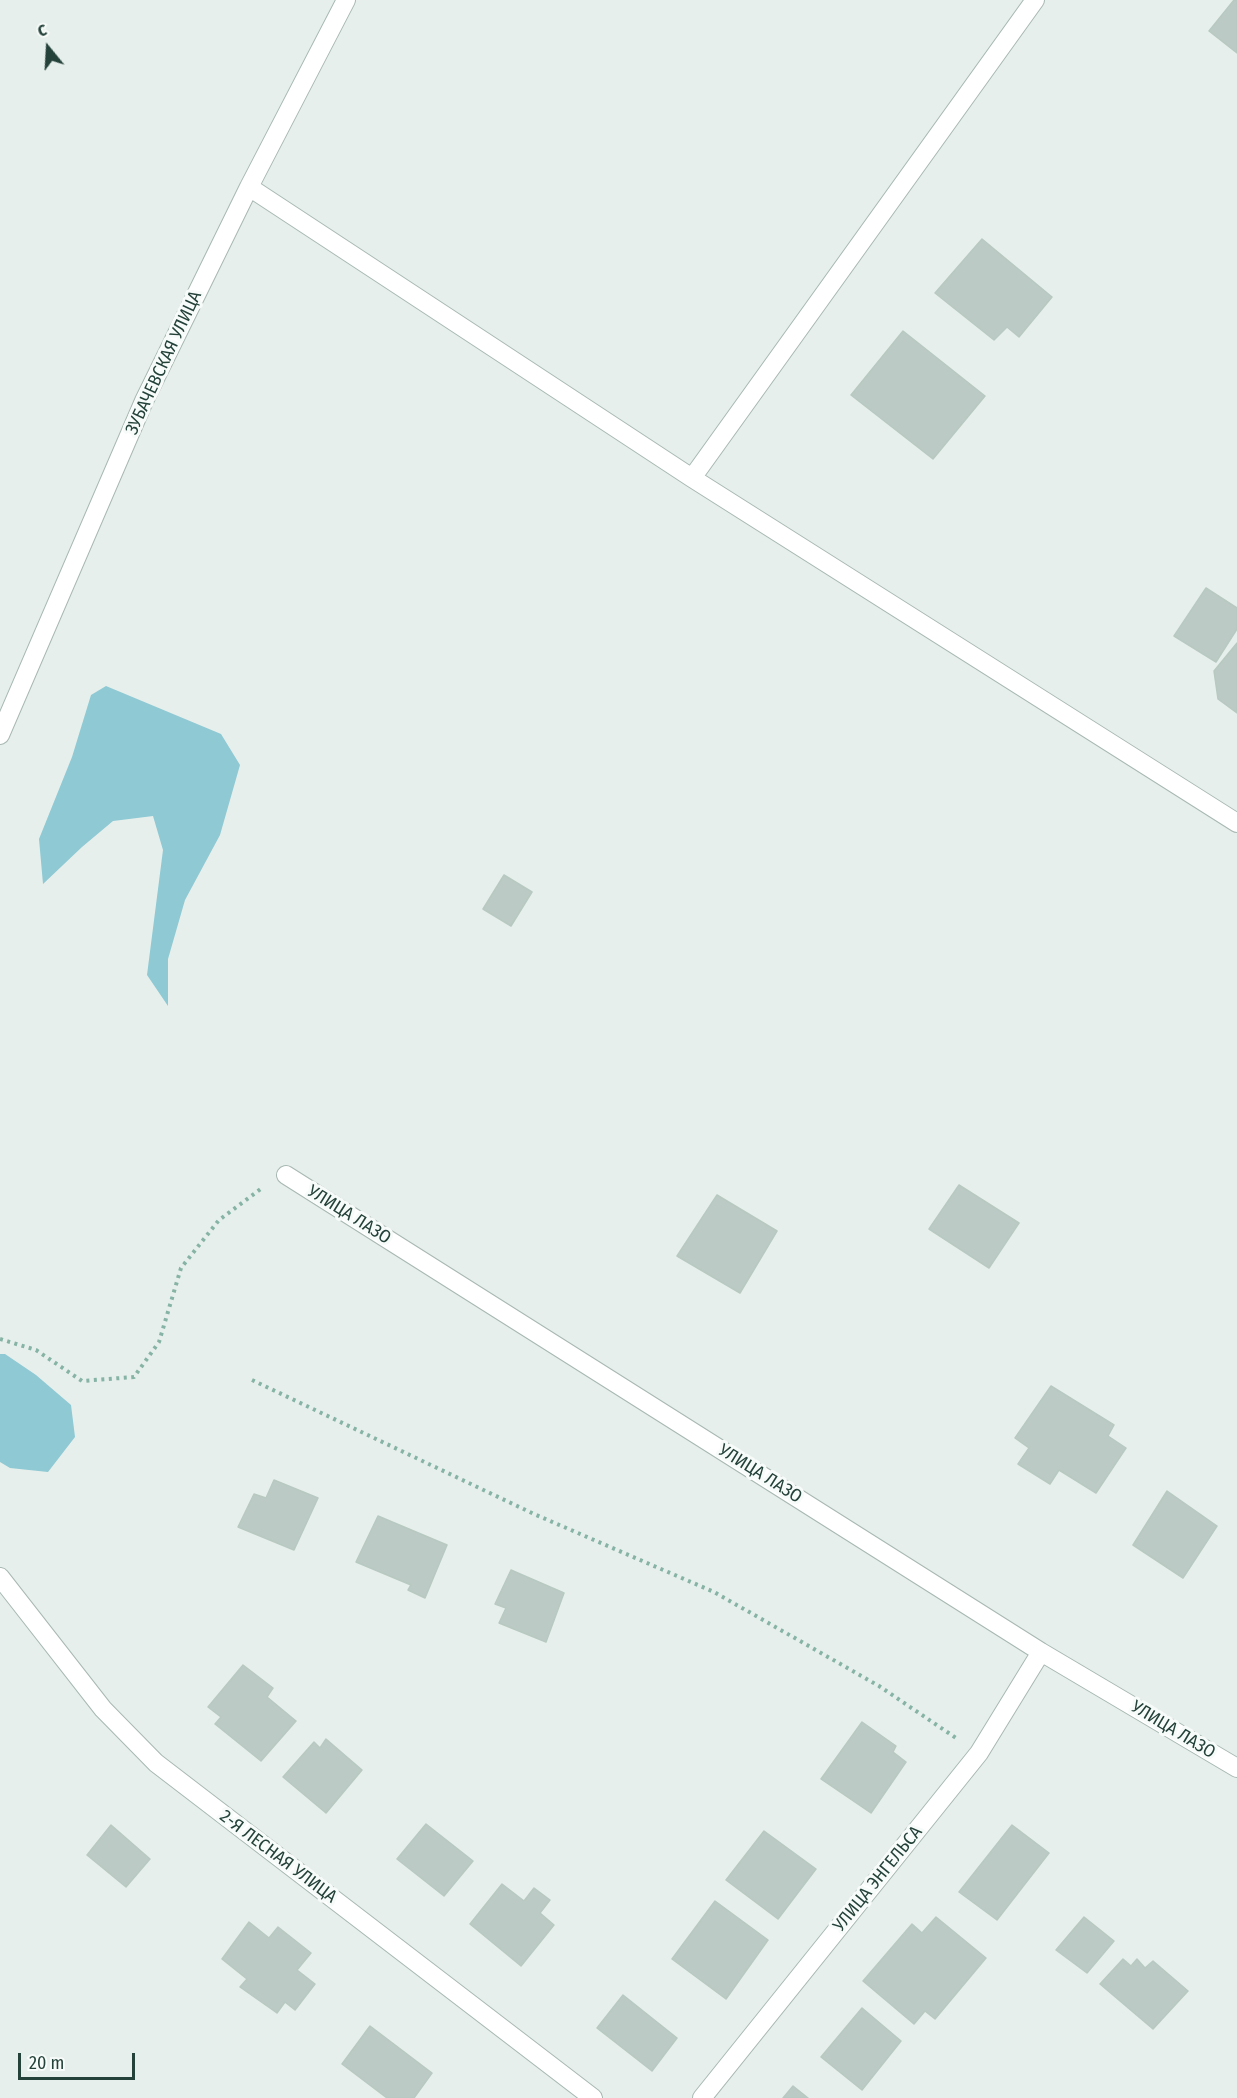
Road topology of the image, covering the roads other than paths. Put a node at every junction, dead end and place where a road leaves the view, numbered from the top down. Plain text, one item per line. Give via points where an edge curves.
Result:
1 (346, 0) edge
2 (1035, 0) edge
3 (249, 187) junction
4 (692, 478) junction
5 (0, 735) edge
6 (1237, 824) edge
7 (286, 1175) road end
8 (0, 1577) edge
9 (1041, 1652) junction
10 (1237, 1768) edge
11 (592, 2098) edge
12 (702, 2098) edge

1 - 3 street, ЗУБАЧЕВСКАЯ УЛИЦА
2 - 4 street
3 - 4 street
3 - 5 street, ЗУБАЧЕВСКАЯ УЛИЦА via 144,401
4 - 6 street
7 - 9 street, УЛИЦА ЛАЗО
8 - 11 street, 2-Я ЛЕСНАЯ УЛИЦА via 103,1709 156,1763
9 - 10 street, УЛИЦА ЛАЗО
9 - 12 street, УЛИЦА ЭНГЕЛЬСА via 979,1753

